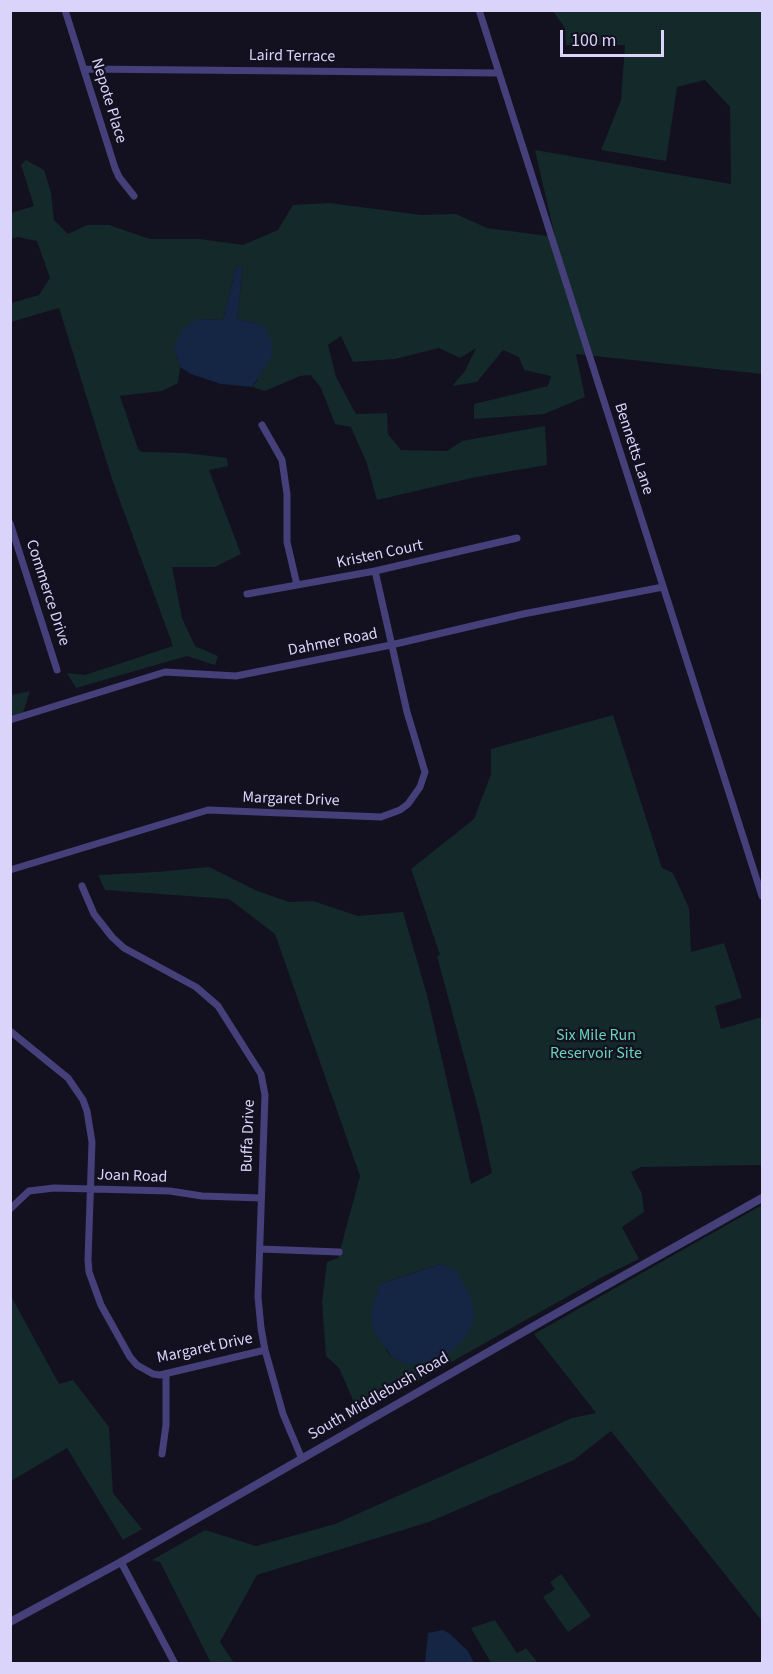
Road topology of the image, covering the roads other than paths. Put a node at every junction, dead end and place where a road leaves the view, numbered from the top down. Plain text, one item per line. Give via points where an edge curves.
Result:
1 (66, 10) edge
2 (479, 10) edge
3 (84, 69) junction
4 (498, 73) junction
5 (134, 196) dead end
6 (262, 425) dead end
7 (10, 523) edge
8 (517, 538) dead end
9 (375, 572) junction
10 (297, 585) junction
11 (663, 587) junction
12 (247, 594) dead end
13 (391, 645) junction
14 (57, 670) dead end
15 (10, 720) edge
16 (10, 870) edge
17 (82, 886) dead end
18 (762, 896) edge
19 (10, 1031) edge
20 (90, 1189) junction
21 (261, 1198) junction
22 (762, 1198) edge
23 (10, 1209) edge
24 (260, 1249) junction
25 (339, 1252) dead end
26 (265, 1350) junction
27 (166, 1374) junction
28 (162, 1454) dead end
29 (302, 1459) junction
30 (121, 1562) junction
31 (10, 1622) edge
32 (175, 1664) edge

1 - 3 street, Nepote Place
2 - 4 street, Bennetts Lane
3 - 4 street, Laird Terrace
3 - 5 street, Nepote Place via 118,177
4 - 11 street, Bennetts Lane
6 - 10 street via 282,459 287,494 286,542
7 - 14 street, Commerce Drive
8 - 9 street, Kristen Court
9 - 10 street, Kristen Court
9 - 13 street, Margaret Drive
10 - 12 street, Kristen Court
11 - 13 street, Dahmer Road
11 - 18 street, Bennetts Lane
13 - 15 street, Dahmer Road via 236,676 165,672
13 - 16 street, Margaret Drive via 425,772 415,796 400,810 381,817 366,817 208,810
17 - 21 street, Buffa Drive via 94,914 112,937 124,948 205,994 225,1015 250,1054 261,1074 265,1095
19 - 20 street, Margaret Drive via 68,1078 83,1100 92,1142
20 - 21 street, Joan Road
20 - 23 street, Joan Road via 29,1191
20 - 27 street, Margaret Drive via 89,1272 101,1305 137,1365 153,1374
21 - 24 street, Buffa Drive
22 - 29 street, South Middlebush Road
24 - 25 street
24 - 26 street, Buffa Drive via 258,1297
26 - 27 street, Margaret Drive
26 - 29 street, Buffa Drive via 283,1414
27 - 28 street
29 - 30 street, South Middlebush Road
30 - 31 street, South Middlebush Road
30 - 32 street

